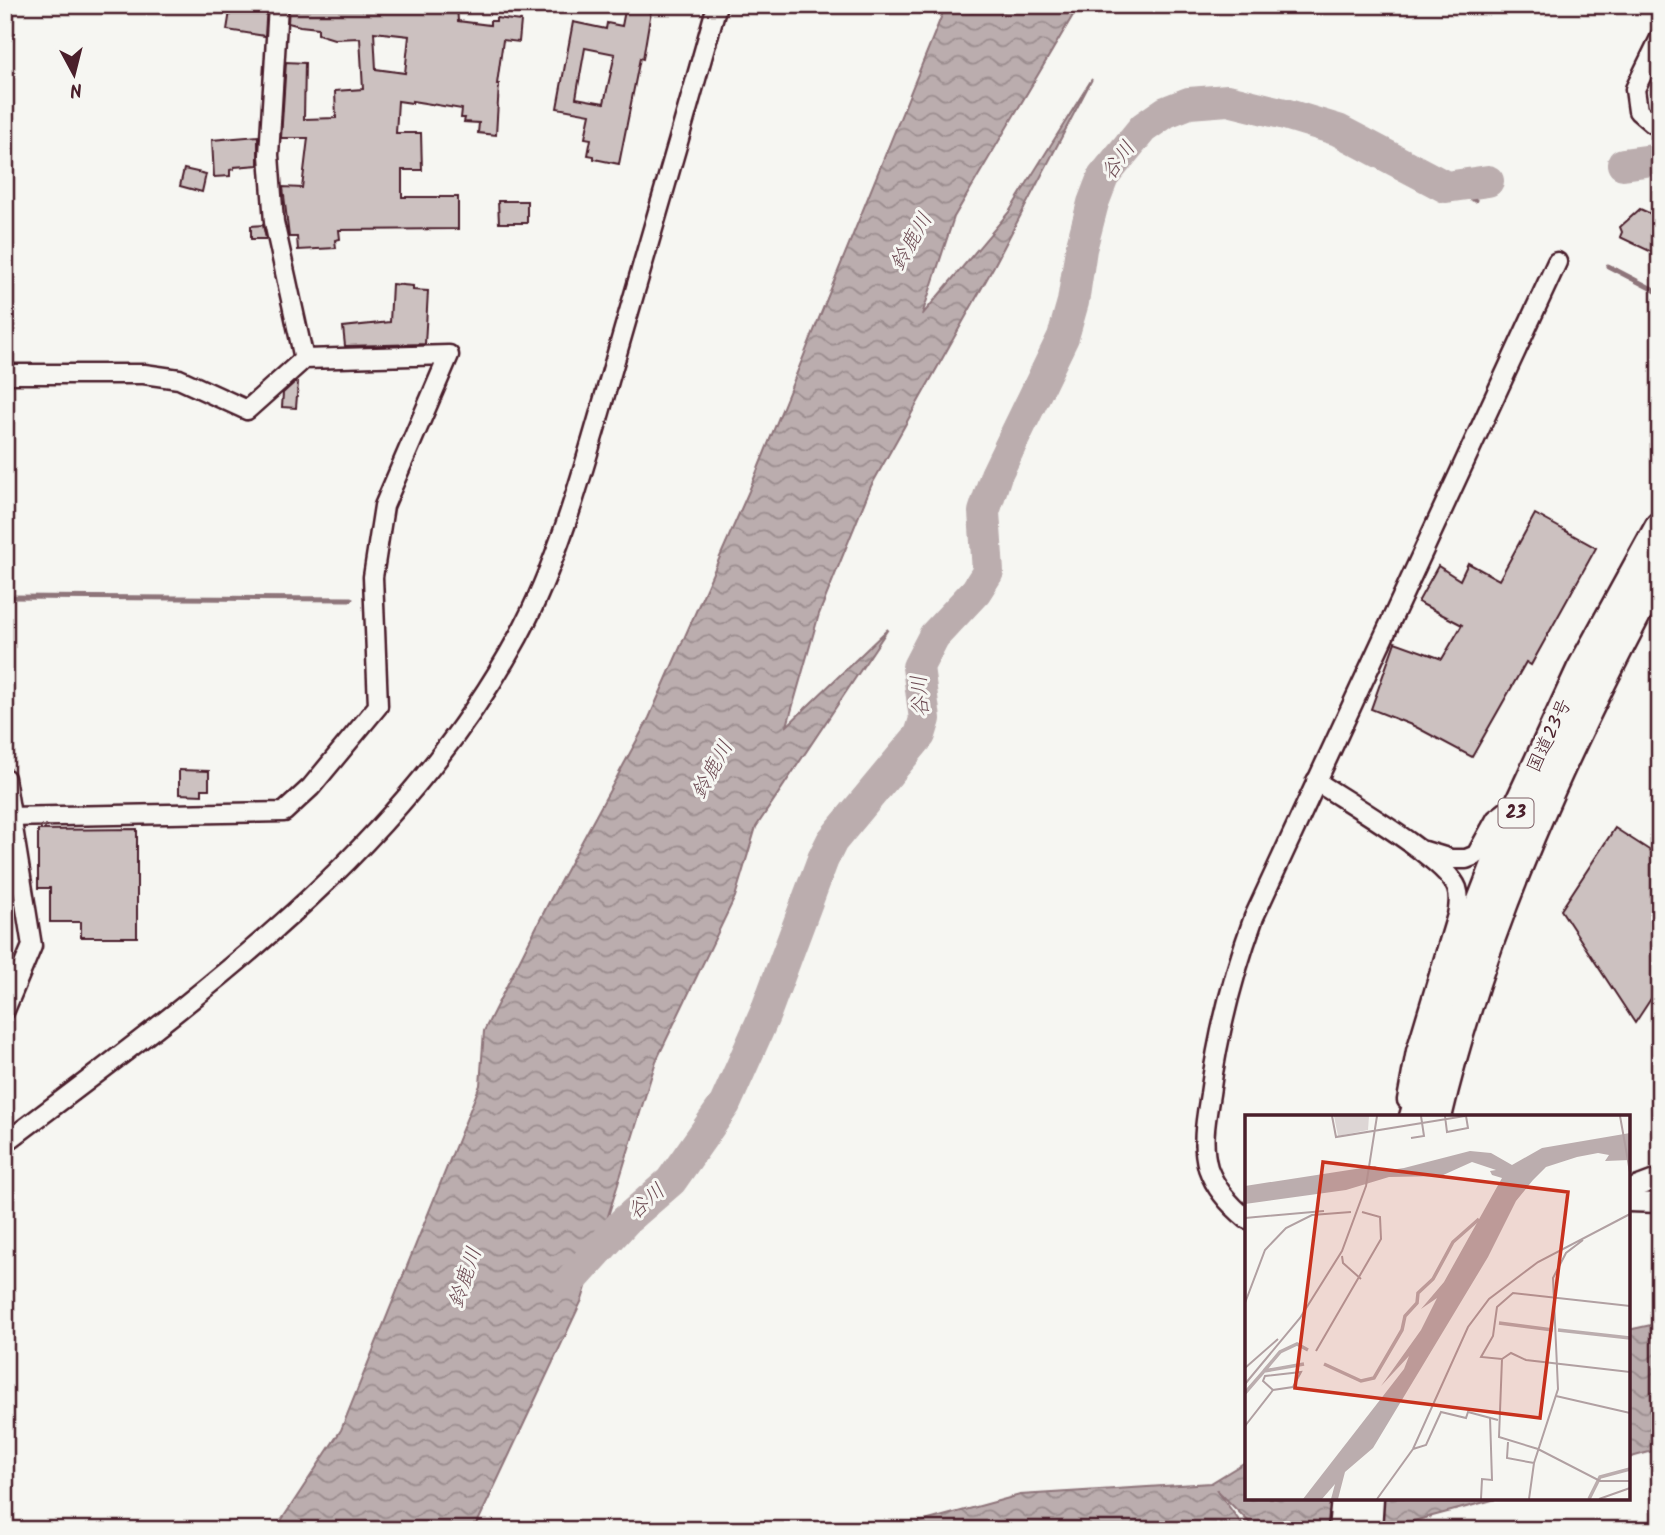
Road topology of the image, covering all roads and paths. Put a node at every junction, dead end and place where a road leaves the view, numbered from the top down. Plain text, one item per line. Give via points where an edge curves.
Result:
1 (278, 5) edge
2 (717, 5) edge
3 (1660, 38) edge
4 (1660, 123) edge
5 (1557, 262) dead end
6 (304, 359) junction
7 (5, 374) edge
8 (1660, 526) edge
9 (1660, 569) edge
10 (5, 778) edge
11 (1316, 781) junction
12 (1521, 800) junction
13 (8, 817) edge
14 (1421, 850) junction
15 (5, 1010) edge
16 (1403, 1115) edge
17 (1415, 1115) edge
18 (1437, 1115) edge
19 (5, 1143) edge
20 (1660, 1178) edge
21 (1630, 1189) edge
22 (1630, 1202) edge
23 (1660, 1203) edge
24 (1245, 1217) edge
25 (1346, 1500) edge
26 (1369, 1500) edge
27 (1343, 1530) edge
28 (1367, 1530) edge

1 - 6 street via 269,155 274,222
2 - 19 street via 557,549 520,634 485,694 421,782 340,870 142,1040
3 - 4 street via 1635,89 1639,111 1652,123
5 - 11 street
6 - 7 street via 247,410 179,379 144,373
6 - 13 street via 449,355 384,506 373,577 377,706 311,787 284,812
8 - 12 highway, 国道23号 / 23 via 1581,670
9 - 18 highway, 国道23号 / 23 via 1546,798 1482,965
10 - 13 street
11 - 14 street
11 - 24 street via 1254,917 1228,993 1214,1061 1204,1131 1206,1158 1217,1186
12 - 14 street via 1496,819 1476,855 1451,859
12 - 17 highway, 国道23号 / 23 via 1462,953
13 - 15 street via 32,946
14 - 16 street via 1457,888 1460,901 1416,1052
20 - 21 street
22 - 23 street
25 - 27 highway
26 - 28 highway

